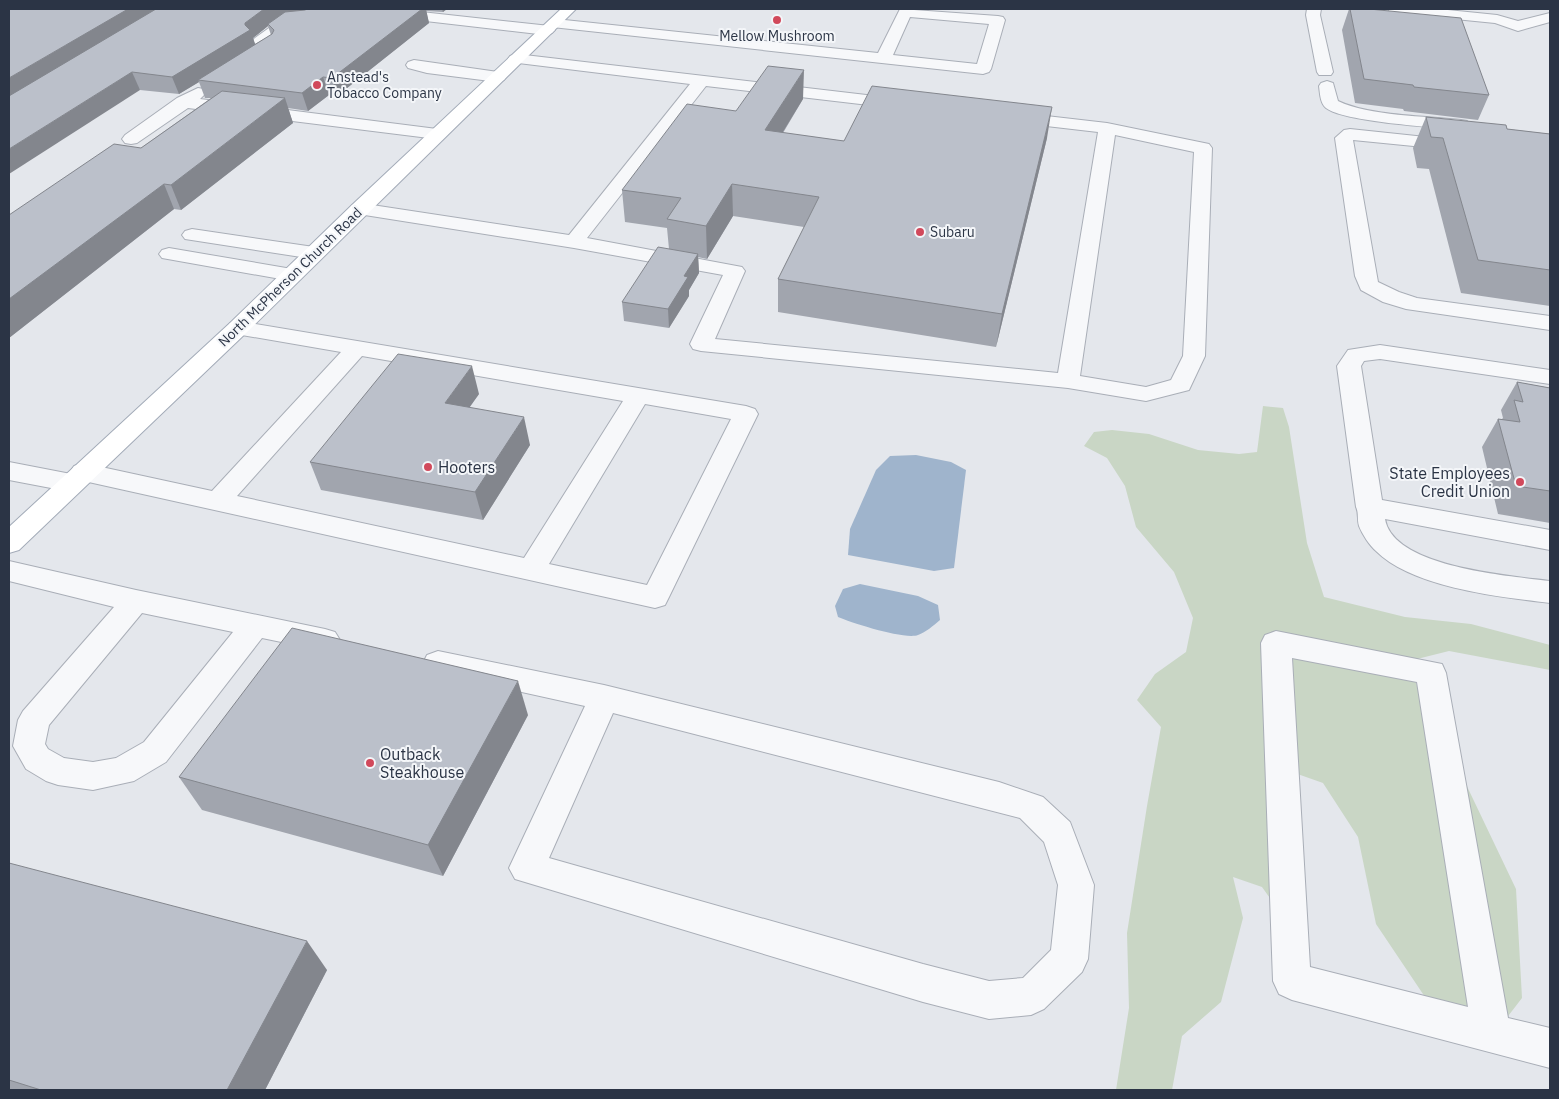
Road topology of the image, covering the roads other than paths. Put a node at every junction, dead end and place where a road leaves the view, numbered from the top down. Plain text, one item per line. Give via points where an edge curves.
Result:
1 (324, 9) edge
2 (356, 9) edge
3 (504, 9) edge
4 (569, 9) edge
5 (1314, 9) edge
6 (1394, 9) edge
7 (378, 10) edge
8 (1550, 17) edge
9 (486, 23) junction
10 (551, 26) junction
11 (1518, 26) junction
12 (1542, 36) dead end
13 (883, 58) junction
14 (516, 59) junction
15 (414, 65) dead end
16 (234, 70) edge
17 (498, 77) junction
18 (701, 81) junction
19 (212, 84) edge
20 (183, 102) junction
21 (919, 106) edge
22 (998, 116) edge
23 (1482, 127) edge
24 (1107, 128) junction
25 (437, 134) junction
26 (131, 139) dead end
27 (1471, 147) edge
28 (360, 208) junction
29 (192, 235) dead end
30 (574, 242) junction
31 (169, 254) dead end
32 (314, 254) junction
33 (292, 275) junction
34 (1550, 322) edge
35 (238, 328) junction
36 (357, 348) junction
37 (1550, 377) edge
38 (1068, 381) junction
39 (639, 395) junction
40 (9, 470) edge
41 (77, 478) junction
42 (217, 502) junction
43 (1371, 513) junction
44 (1550, 540) edge
45 (9, 543) edge
46 (1550, 552) edge
47 (531, 570) junction
48 (9, 571) edge
49 (1550, 592) edge
50 (136, 601) junction
51 (256, 625) junction
52 (353, 646) edge
53 (411, 658) edge
54 (604, 698) junction
55 (1491, 1033) junction
56 (1550, 1048) edge

1 - 16 lane via 304,22 285,23 260,41 270,47
2 - 7 lane
3 - 9 lane
4 - 10 main road, North McPherson Church Road
5 - 23 lane via 1333,106 1356,112
6 - 11 lane via 1497,19
7 - 9 lane
8 - 11 lane
9 - 10 lane
10 - 13 lane
10 - 14 main road, North McPherson Church Road
11 - 12 lane
13 - 13 lane via 982,69 998,20 906,12
14 - 17 main road, North McPherson Church Road
14 - 18 lane
15 - 17 lane
17 - 25 main road, North McPherson Church Road
18 - 21 lane
18 - 30 lane
19 - 20 lane
20 - 25 lane
20 - 26 lane
22 - 24 lane
24 - 38 lane
24 - 38 lane via 1203,148 1194,356 1181,385 1146,394
25 - 28 main road, North McPherson Church Road
27 - 34 lane via 1362,134 1350,134 1344,138 1369,285 1414,304
28 - 30 lane
28 - 32 main road, North McPherson Church Road
29 - 32 lane
30 - 38 lane via 735,271 701,344
31 - 33 lane
32 - 33 main road, North McPherson Church Road
33 - 35 main road, North McPherson Church Road
35 - 36 lane
35 - 41 main road, North McPherson Church Road
36 - 39 lane
36 - 42 lane
37 - 43 lane via 1380,352 1356,355 1349,366
39 - 47 lane
39 - 47 lane via 746,414 655,597
40 - 41 lane
41 - 42 lane
41 - 45 main road, North McPherson Church Road
42 - 47 lane
43 - 44 lane
43 - 46 lane
43 - 49 lane via 1373,526 1385,544 1410,561 1437,572
48 - 50 lane
50 - 51 lane
50 - 51 lane via 34,720 29,746 37,759 58,771 93,776 122,771 155,752
51 - 52 lane
53 - 54 lane
54 - 54 lane via 1031,807 1058,833 1076,885 1069,959 1031,996 989,1000 527,868
55 - 55 lane via 1292,981 1276,643 1430,673
55 - 56 lane

